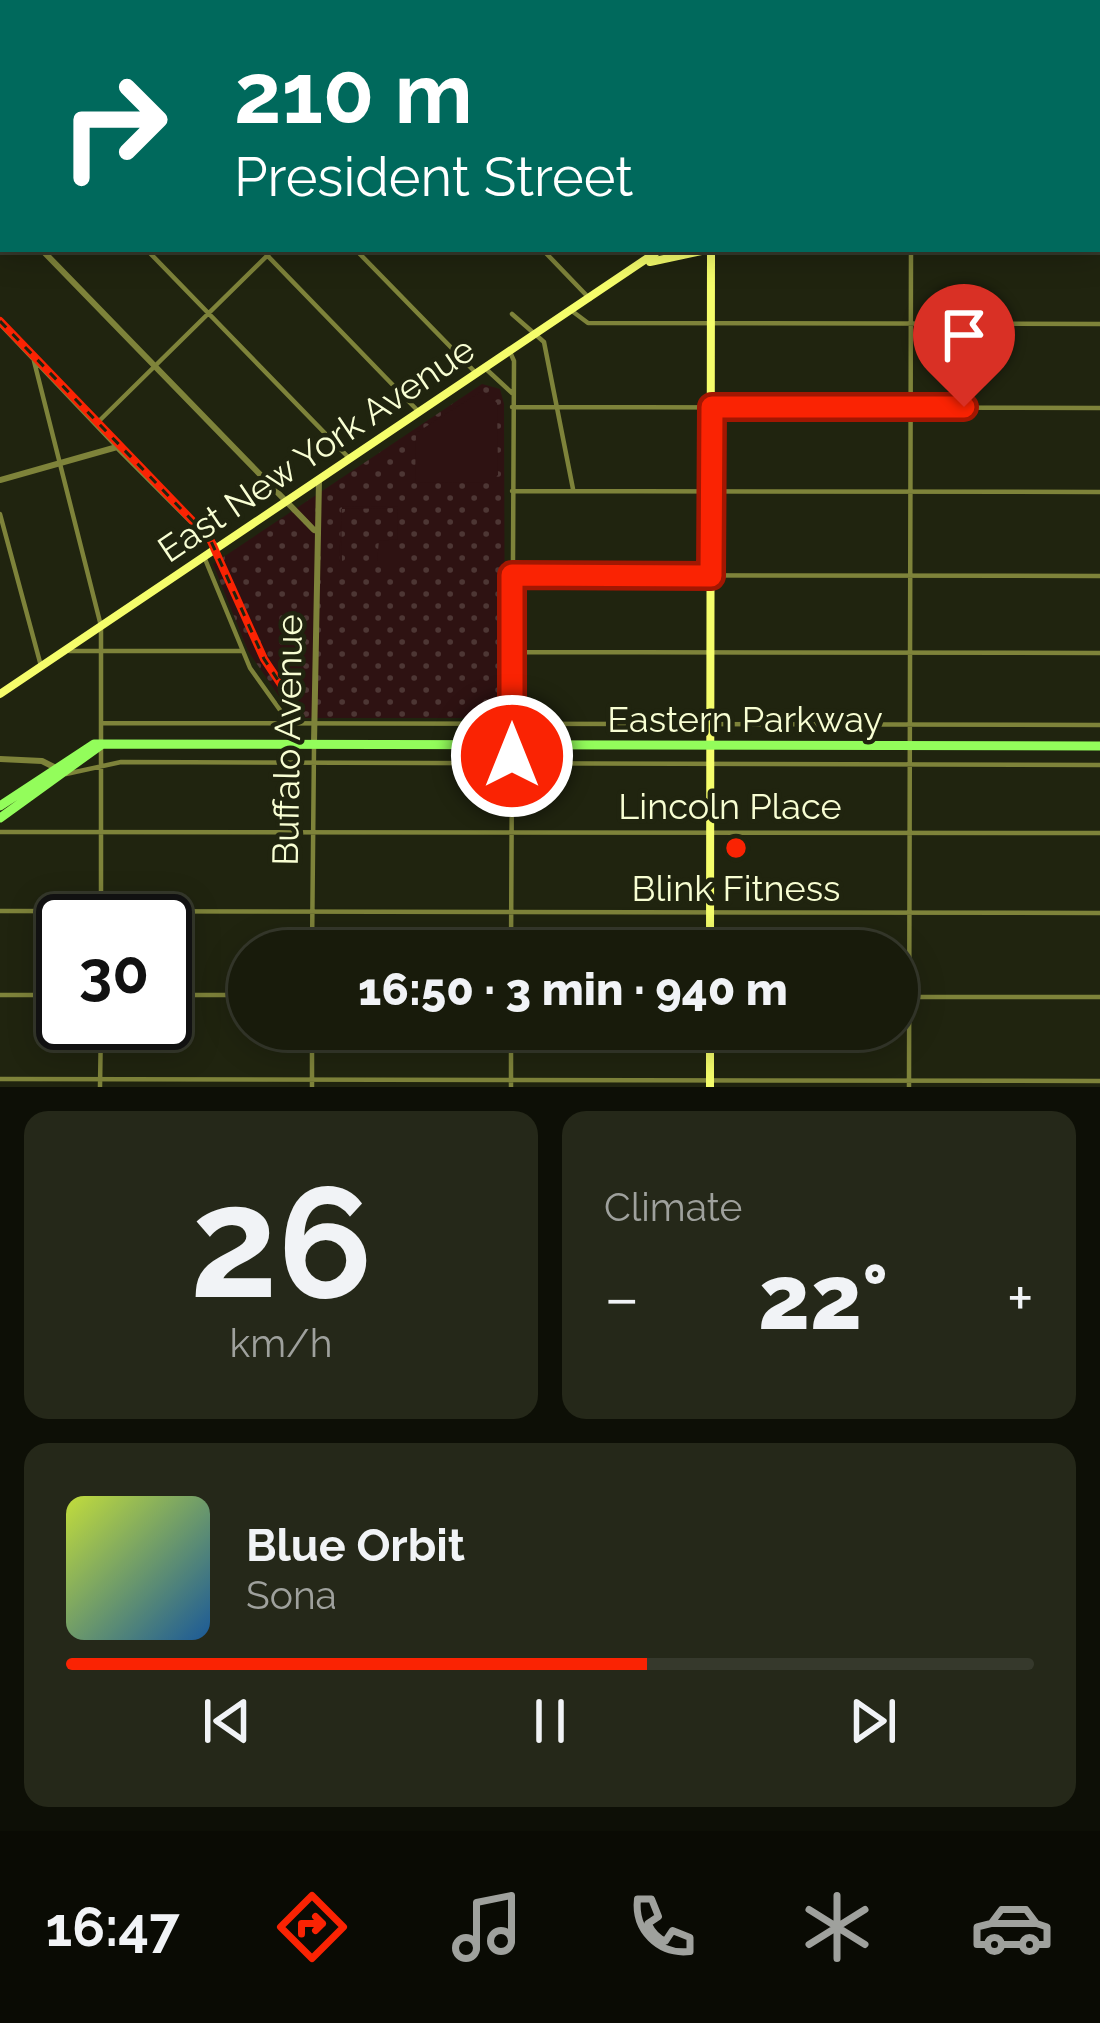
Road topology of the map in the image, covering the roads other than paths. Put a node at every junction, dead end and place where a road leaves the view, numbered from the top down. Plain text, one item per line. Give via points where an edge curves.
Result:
1 (44, 252) edge
2 (149, 252) edge
3 (264, 252) edge
4 (271, 252) edge
5 (358, 252) edge
6 (545, 252) edge
7 (638, 252) edge
8 (659, 252) edge
9 (697, 252) edge
10 (712, 252) edge
11 (910, 252) edge
12 (267, 256) junction
13 (648, 262) junction
14 (590, 298) junction
15 (572, 310) junction
16 (208, 313) junction
17 (512, 314) dead end
18 (712, 323) junction
19 (910, 324) junction
20 (1100, 324) edge
21 (0, 326) edge
22 (535, 335) junction
23 (510, 352) junction
24 (34, 362) junction
25 (155, 366) junction
26 (482, 371) junction
27 (55, 382) junction
28 (512, 394) junction
29 (41, 398) junction
30 (512, 407) junction
31 (557, 407) junction
32 (712, 407) junction
33 (910, 407) junction
34 (1100, 408) edge
35 (420, 413) junction
36 (96, 424) junction
37 (117, 447) junction
38 (350, 459) junction
39 (59, 464) junction
40 (0, 480) edge
41 (319, 480) junction
42 (512, 491) junction
43 (574, 491) junction
44 (712, 492) junction
45 (910, 492) junction
46 (1100, 492) edge
47 (287, 502) junction
48 (0, 514) edge
49 (314, 530) junction
50 (218, 548) junction
51 (204, 557) junction
52 (512, 575) junction
53 (711, 576) junction
54 (910, 576) junction
55 (1100, 576) edge
56 (101, 626) junction
57 (64, 651) junction
58 (101, 651) junction
59 (242, 651) junction
60 (512, 652) junction
61 (711, 652) junction
62 (910, 652) junction
63 (1100, 653) edge
64 (41, 666) junction
65 (0, 694) edge
66 (101, 723) junction
67 (290, 724) junction
68 (314, 724) junction
69 (512, 724) junction
70 (711, 724) junction
71 (910, 725) junction
72 (1100, 725) edge
73 (314, 743) junction
74 (101, 745) junction
75 (512, 745) junction
76 (711, 745) junction
77 (910, 746) junction
78 (1100, 746) edge
79 (0, 759) edge
80 (101, 764) junction
81 (314, 764) junction
82 (512, 764) junction
83 (711, 764) junction
84 (909, 765) junction
85 (1100, 765) edge
86 (58, 772) junction
87 (0, 806) edge
88 (0, 818) edge
89 (0, 832) edge
90 (100, 832) junction
91 (312, 832) junction
92 (512, 832) junction
93 (711, 832) junction
94 (910, 833) junction
95 (1100, 833) edge
96 (101, 894) edge
97 (0, 911) edge
98 (36, 911) edge
99 (312, 911) junction
100 (192, 912) edge
101 (511, 912) junction
102 (710, 912) junction
103 (910, 913) junction
104 (1100, 913) edge
105 (312, 930) edge
106 (511, 930) edge
107 (710, 930) edge
108 (910, 930) edge
109 (0, 995) edge
110 (36, 995) edge
111 (192, 995) edge
112 (228, 995) edge
113 (918, 997) edge
114 (1100, 997) edge
115 (100, 1050) edge
116 (312, 1050) edge
117 (511, 1050) edge
118 (710, 1050) edge
119 (909, 1050) edge
120 (0, 1079) edge
121 (1100, 1081) edge
122 (100, 1083) edge
123 (312, 1083) edge
124 (511, 1083) edge
125 (710, 1084) edge
126 (909, 1084) edge

1 - 25 street
2 - 16 street
3 - 12 street
4 - 12 street
5 - 26 street
6 - 14 street
7 - 13 street
8 - 13 main road, East New York Avenue
9 - 13 main road
10 - 18 main road
11 - 19 street
12 - 16 street
12 - 35 street
13 - 14 main road, East New York Avenue
14 - 15 main road, East New York Avenue
15 - 18 street via 588,323
15 - 22 main road, East New York Avenue
16 - 25 street
16 - 38 street
17 - 22 street
18 - 19 street
18 - 32 main road
19 - 20 street
19 - 33 street
21 - 24 street
22 - 23 main road, East New York Avenue
22 - 31 street via 544,341
23 - 26 main road, East New York Avenue
23 - 28 street
24 - 27 street
24 - 29 street
25 - 36 street
25 - 47 street
26 - 28 street
26 - 35 main road, East New York Avenue
27 - 29 street
27 - 36 street
28 - 30 street
29 - 39 street
30 - 31 street
30 - 42 street
31 - 32 street
31 - 43 street
32 - 33 street
32 - 44 main road
33 - 34 street
33 - 45 street
35 - 38 main road, East New York Avenue
36 - 37 street
37 - 39 street
37 - 50 street
38 - 41 main road, East New York Avenue
39 - 40 street
39 - 56 street
41 - 47 main road, East New York Avenue
41 - 49 street, Buffalo Avenue
42 - 43 street
42 - 52 street
43 - 44 street
44 - 45 street
44 - 53 main road
45 - 46 street
45 - 54 street
47 - 49 street
47 - 50 main road, East New York Avenue
48 - 64 street
49 - 68 street, Buffalo Avenue
50 - 51 main road, East New York Avenue
51 - 56 main road, East New York Avenue
51 - 59 street
52 - 53 street
52 - 60 street
53 - 54 street
53 - 61 main road
54 - 55 street
54 - 62 street
56 - 57 main road, East New York Avenue
56 - 58 street
57 - 58 street
57 - 64 main road, East New York Avenue
58 - 59 street
58 - 66 street
59 - 67 street
60 - 61 street
60 - 69 street
61 - 62 street
61 - 70 main road
62 - 63 street
62 - 71 street
64 - 65 main road, East New York Avenue
66 - 67 street
66 - 74 street
67 - 68 street
68 - 69 street
68 - 73 street, Buffalo Avenue
69 - 70 street
69 - 75 street
70 - 71 street
70 - 76 main road
71 - 72 street
71 - 77 street
73 - 74 main road, Eastern Parkway
73 - 75 main road, Eastern Parkway
73 - 81 street, Buffalo Avenue
74 - 80 street
74 - 86 main road, Eastern Parkway
75 - 76 main road, Eastern Parkway
75 - 82 street
76 - 77 main road, Eastern Parkway
76 - 83 main road
77 - 78 main road, Eastern Parkway
77 - 84 street
79 - 86 street via 43,760
80 - 81 street
80 - 86 street
80 - 90 street
81 - 82 street
81 - 91 street, Buffalo Avenue
82 - 83 street
82 - 92 street
83 - 84 street
83 - 93 main road
84 - 85 street
84 - 94 street
86 - 87 main road, Eastern Parkway
86 - 88 main road, Eastern Parkway
89 - 90 street, Lincoln Place
90 - 91 street, Lincoln Place
90 - 96 street
91 - 92 street, Lincoln Place
91 - 99 street, Buffalo Avenue
92 - 93 street, Lincoln Place
92 - 101 street
93 - 94 street, Lincoln Place
93 - 102 main road
94 - 95 street, Lincoln Place
94 - 103 street
97 - 98 street
99 - 100 street
99 - 101 street
99 - 105 street, Buffalo Avenue
101 - 102 street
101 - 106 street
102 - 103 street
102 - 107 main road
103 - 104 street
103 - 108 street
109 - 110 street
111 - 112 street
113 - 114 street
115 - 122 street
116 - 123 street
117 - 124 street
118 - 125 main road
119 - 126 street
120 - 122 street
121 - 126 street
122 - 123 street
123 - 124 street
124 - 125 street
125 - 126 street

